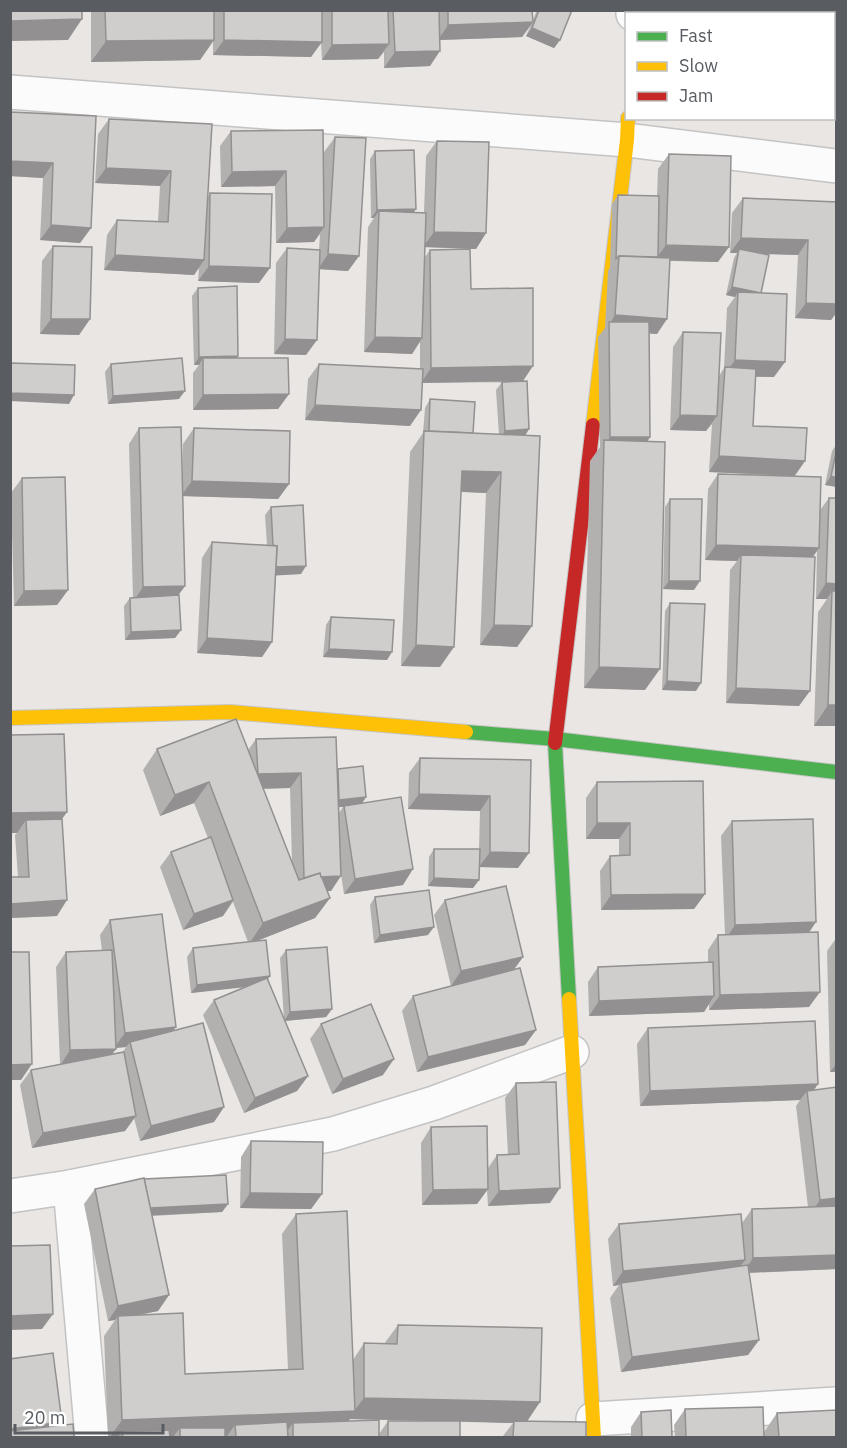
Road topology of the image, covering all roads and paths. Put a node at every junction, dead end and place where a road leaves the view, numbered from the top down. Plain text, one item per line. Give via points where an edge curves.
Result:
1 (10, 92) edge
2 (627, 130) edge
3 (837, 166) edge
4 (10, 718) edge
5 (555, 740) junction
6 (837, 772) edge
7 (572, 1052) junction
8 (70, 1187) junction
9 (10, 1196) edge
10 (837, 1404) edge
11 (593, 1428) edge
12 (92, 1437) edge

1 - 2 street
2 - 3 street
2 - 5 street
4 - 5 street via 230,712
5 - 6 street
5 - 7 street
7 - 8 street via 434,1103 333,1134
7 - 11 street
8 - 9 street
8 - 12 street
10 - 11 street

